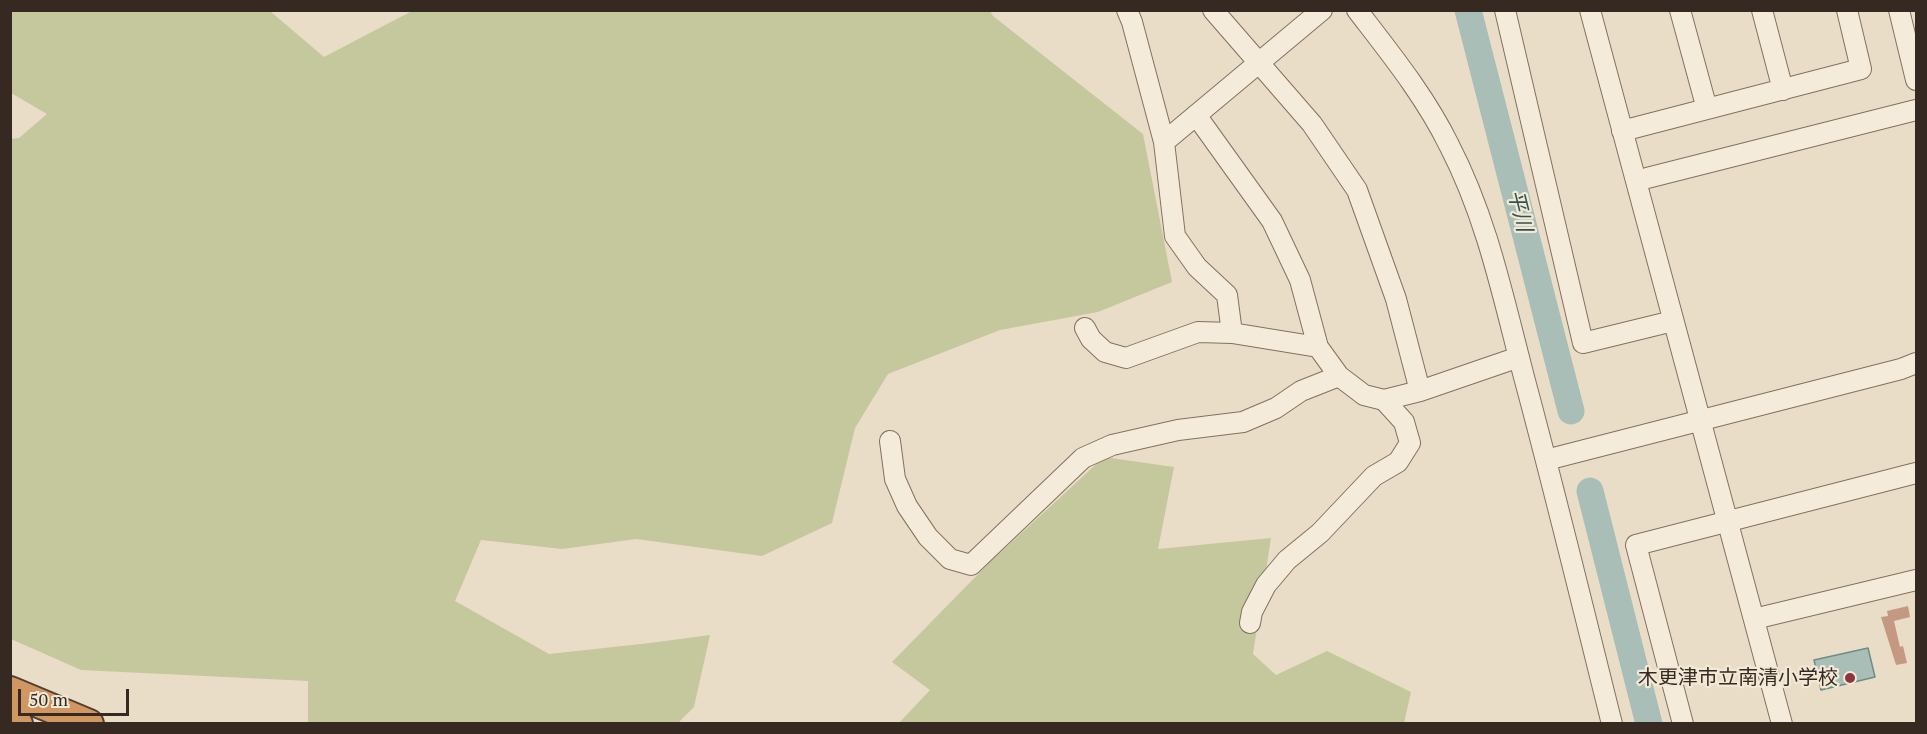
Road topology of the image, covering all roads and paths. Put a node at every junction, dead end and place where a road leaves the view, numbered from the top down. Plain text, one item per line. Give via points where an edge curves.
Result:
1 (1127, 10) edge
2 (1213, 10) edge
3 (1322, 10) edge
4 (1357, 10) edge
5 (1505, 10) edge
6 (1590, 10) edge
7 (1680, 10) edge
8 (1762, 10) edge
9 (1847, 10) edge
10 (1899, 10) edge
11 (1258, 63) junction
12 (1917, 80) edge
13 (1783, 90) junction
14 (1707, 109) junction
15 (1917, 110) edge
16 (1196, 115) junction
17 (1622, 131) junction
18 (1164, 142) junction
19 (1647, 178) dead end
20 (1673, 321) junction
21 (1085, 328) dead end
22 (1232, 333) junction
23 (1317, 347) junction
24 (1519, 357) junction
25 (1917, 363) edge
26 (1339, 376) junction
27 (1420, 391) junction
28 (1384, 400) junction
29 (1700, 420) junction
30 (890, 441) dead end
31 (1546, 460) junction
32 (1917, 473) edge
33 (1727, 522) junction
34 (1917, 580) edge
35 (1754, 619) junction
36 (1250, 623) dead end
37 (10, 692) edge
38 (10, 720) edge
39 (18, 723) edge
40 (89, 723) edge
41 (1612, 723) edge
42 (1683, 723) edge
43 (1782, 723) edge

1 - 18 street
2 - 11 street
3 - 11 street
4 - 24 street via 1414,86 1449,145 1487,234
5 - 20 street via 1583,343
6 - 17 street
7 - 14 street
8 - 13 street
9 - 13 street via 1861,69
10 - 12 street
11 - 16 street
11 - 27 street via 1312,124 1357,190 1396,299
13 - 14 street
14 - 17 street
15 - 19 street
16 - 18 street
16 - 23 street via 1272,221 1300,280
17 - 20 street
18 - 22 street via 1175,236 1197,267 1227,295
20 - 29 street
21 - 22 street via 1105,352 1126,358 1198,332
22 - 23 street
23 - 26 street
24 - 27 street
24 - 31 street
25 - 29 street
26 - 28 street via 1364,395
26 - 30 street via 1243,422 1178,430 1113,445 1083,458 971,565 950,560 928,537 896,479
27 - 28 street
28 - 36 street via 1404,422 1410,443 1398,462 1374,477 1320,533 1287,560 1266,585
29 - 31 street
29 - 33 street
31 - 41 street
32 - 33 street
33 - 35 street
33 - 42 street via 1636,545
34 - 35 street
35 - 43 street
37 - 40 highway
38 - 39 highway

